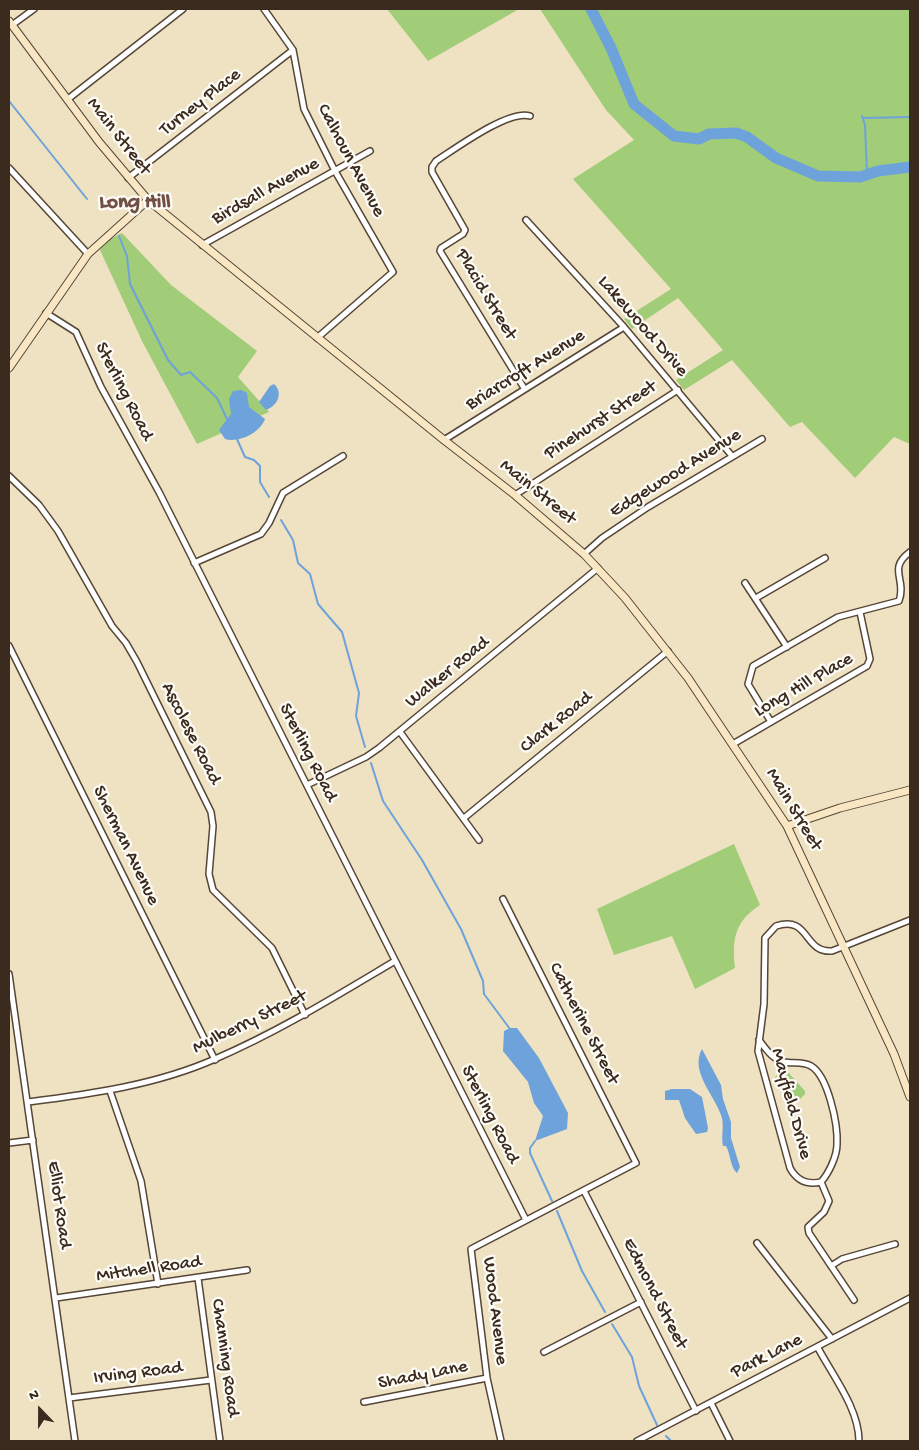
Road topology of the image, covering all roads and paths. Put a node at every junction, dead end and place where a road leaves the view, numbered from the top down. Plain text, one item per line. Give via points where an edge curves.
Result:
1 (34, 9) edge
2 (183, 9) edge
3 (264, 9) edge
4 (10, 23) edge
5 (293, 50) junction
6 (68, 99) junction
7 (530, 116) dead end
8 (370, 151) dead end
9 (9, 168) edge
10 (336, 171) junction
11 (128, 178) junction
12 (148, 200) junction
13 (526, 220) dead end
14 (202, 245) junction
15 (88, 254) junction
16 (46, 313) junction
17 (624, 327) junction
18 (317, 338) junction
19 (9, 368) edge
20 (524, 388) junction
21 (678, 390) junction
22 (762, 439) dead end
23 (444, 440) junction
24 (343, 456) dead end
25 (732, 456) junction
26 (9, 476) edge
27 (515, 495) junction
28 (910, 552) edge
29 (584, 554) junction
30 (825, 558) dead end
31 (194, 562) junction
32 (598, 568) junction
33 (745, 584) dead end
34 (756, 598) junction
35 (860, 612) junction
36 (9, 646) edge
37 (787, 646) junction
38 (668, 651) junction
39 (771, 722) junction
40 (400, 732) junction
41 (733, 744) junction
42 (307, 786) junction
43 (910, 790) edge
44 (464, 818) junction
45 (787, 826) junction
46 (479, 840) dead end
47 (503, 899) dead end
48 (910, 920) edge
49 (843, 947) junction
50 (394, 961) junction
51 (9, 974) edge
52 (305, 1015) junction
53 (759, 1040) junction
54 (215, 1060) junction
55 (110, 1091) junction
56 (910, 1097) edge
57 (28, 1102) junction
58 (33, 1140) junction
59 (9, 1143) edge
60 (636, 1163) joint
61 (821, 1182) junction
62 (584, 1192) junction
63 (526, 1220) junction
64 (757, 1242) dead end
65 (894, 1244) dead end
66 (831, 1266) junction
67 (247, 1270) dead end
68 (198, 1278) junction
69 (158, 1284) junction
70 (56, 1298) junction
71 (910, 1298) edge
72 (854, 1300) dead end
73 (640, 1302) junction
74 (832, 1339) junction
75 (818, 1348) junction
76 (544, 1352) dead end
77 (488, 1378) junction
78 (211, 1380) junction
79 (69, 1398) junction
80 (364, 1402) dead end
81 (710, 1403) junction
82 (696, 1411) junction
83 (75, 1441) edge
84 (220, 1441) edge
85 (501, 1441) edge
86 (637, 1441) edge
87 (730, 1441) edge
88 (859, 1441) edge

1 - 4 street
2 - 6 street
3 - 5 street, Calhoun Avenue
4 - 6 main road, Main Street
5 - 10 street, Calhoun Avenue via 304,109
5 - 11 street, Turney Place
6 - 11 main road, Main Street
7 - 20 street, Placid Street via 515,116 470,139 432,167 465,230 440,251
8 - 10 street, Birdsall Avenue
9 - 15 street
10 - 14 street, Birdsall Avenue
10 - 18 street, Calhoun Avenue via 393,272
11 - 12 main road, Main Street
12 - 14 main road, Main Street
12 - 15 main road
13 - 17 street, Lakewood Drive
14 - 18 main road, Main Street
15 - 16 main road
16 - 19 main road
16 - 31 street, Sterling Road via 76,332
17 - 20 street, Briarcroft Avenue
17 - 21 street, Lakewood Drive
18 - 23 main road, Main Street
20 - 23 street, Briarcroft Avenue
21 - 25 street, Lakewood Drive
21 - 27 street, Pinehurst Street
22 - 25 street, Edgewood Avenue
23 - 27 main road, Main Street
24 - 31 street via 283,493 261,534
25 - 29 street, Edgewood Avenue via 622,524
26 - 52 street, Ascolese Road via 39,505 58,531 112,626 137,662 212,812 209,874 213,890 272,948
27 - 29 main road, Main Street
28 - 35 street via 901,558 898,567 902,593 899,600
29 - 32 main road, Main Street
30 - 34 street
31 - 42 street, Sterling Road
32 - 38 main road, Main Street
32 - 40 street, Walker Road
33 - 34 street
34 - 37 street
35 - 37 street via 838,617
35 - 39 street, Long Hill Place via 870,659 867,666
36 - 54 street, Sherman Avenue
37 - 39 street via 753,666 750,673 748,684
38 - 41 main road, Main Street
38 - 44 street, Clark Road
39 - 41 street, Long Hill Place
40 - 42 street, Walker Road via 366,757
40 - 44 street
41 - 45 main road, Main Street
42 - 50 street, Sterling Road
43 - 45 main road
44 - 46 street
45 - 49 main road, Main Street
47 - 60 street, Catherine Street
48 - 49 street
49 - 53 street, Mayfield Drive via 832,951 820,950 795,925 782,924 768,932 764,943 764,1004
49 - 56 main road, Main Street via 894,1054
50 - 52 street, Mulberry Street
50 - 63 street, Sterling Road
51 - 57 street, Elliot Road
52 - 54 street, Mulberry Street
53 - 61 street, Mayfield Drive via 758,1051 790,1168 800,1181
53 - 61 street, Mayfield Drive via 772,1056 784,1062 810,1065 821,1074 834,1116 837,1145 827,1176
54 - 55 street, Mulberry Street
55 - 57 street, Mulberry Street
55 - 69 street via 141,1181
57 - 58 street, Elliot Road
58 - 59 street
58 - 70 street, Elliot Road
60 - 62 street, Wood Avenue
61 - 66 street, Mayfield Drive via 829,1205 808,1229
62 - 63 street, Wood Avenue
62 - 73 street, Edmond Street
63 - 77 street, Wood Avenue via 471,1249
64 - 74 street
65 - 66 street via 842,1259
66 - 72 street, Mayfield Drive
67 - 68 street, Mitchell Road
68 - 69 street, Mitchell Road
68 - 78 street, Channing Road
69 - 70 street, Mitchell Road
70 - 79 street, Elliot Road
71 - 74 street, Park Lane
73 - 76 street
73 - 82 street, Edmond Street
74 - 75 street, Park Lane
75 - 81 street, Park Lane
75 - 88 street via 854,1414 859,1426
77 - 80 street, Shady Lane
77 - 85 street, Wood Avenue
78 - 79 street, Irving Road
78 - 84 street, Channing Road
79 - 83 street, Elliot Road
81 - 82 street, Park Lane
81 - 87 street
82 - 86 street, Park Lane

